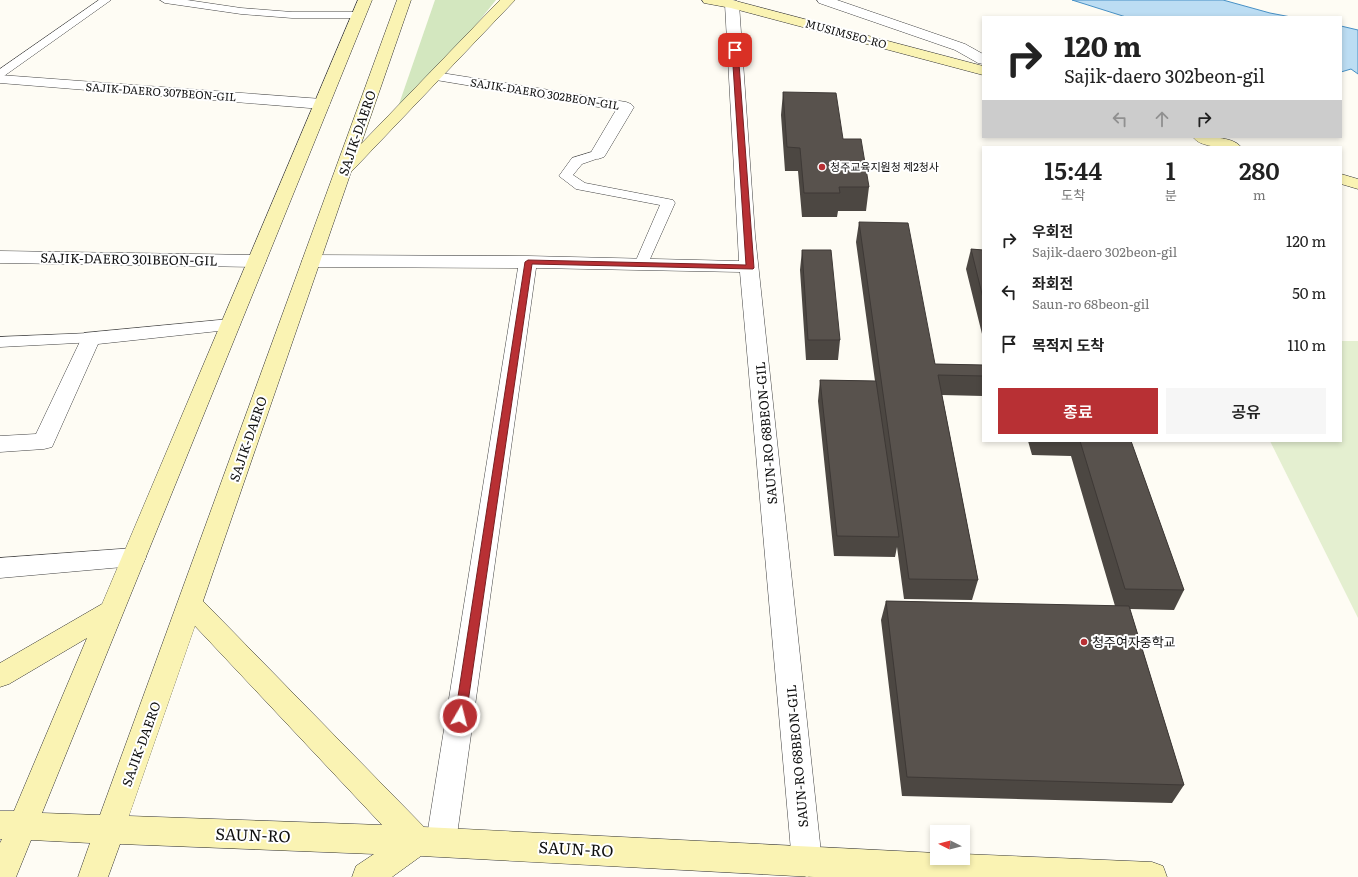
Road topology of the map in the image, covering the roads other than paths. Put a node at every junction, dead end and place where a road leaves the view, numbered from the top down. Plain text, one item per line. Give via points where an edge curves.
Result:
1 (106, 0) edge
2 (165, 0) edge
3 (404, 0) edge
4 (508, 0) edge
5 (709, 0) edge
6 (824, 0) edge
7 (732, 4) junction
8 (362, 8) edge
9 (982, 59) edge
10 (982, 71) edge
11 (0, 74) edge
12 (435, 76) junction
13 (0, 79) edge
14 (322, 104) junction
15 (1204, 138) edge
16 (1231, 146) edge
17 (598, 154) joint
18 (342, 174) junction
19 (1342, 179) edge
20 (1358, 184) edge
21 (0, 257) edge
22 (257, 261) junction
23 (311, 261) junction
24 (528, 262) junction
25 (641, 265) junction
26 (750, 268) junction
27 (230, 325) junction
28 (91, 338) junction
29 (0, 342) edge
30 (0, 444) edge
31 (134, 557) junction
32 (0, 568) edge
33 (190, 604) junction
34 (113, 610) junction
35 (0, 676) edge
36 (11, 826) edge
37 (110, 830) junction
38 (429, 841) junction
39 (807, 862) junction
40 (1, 877) edge
41 (92, 877) edge
42 (367, 877) edge
43 (1152, 877) edge

1 - 11 lane
2 - 8 lane via 241,11 292,15
3 - 18 main road, SAJIK-DAERO
4 - 12 main road
5 - 7 main road, MUSIMSEO-RO
6 - 9 street via 960,47
7 - 10 main road, MUSIMSEO-RO
7 - 26 street, SAUN-RO 68BEON-GIL
8 - 14 main road
12 - 17 street, SAJIK-DAERO 302BEON-GIL via 626,107
12 - 18 main road
13 - 14 street, SAJIK-DAERO 307BEON-GIL
14 - 22 main road
15 - 16 main road
17 - 25 lane, SAJIK-DAERO 302BEON-GIL via 577,161 566,176 581,186 668,203
18 - 23 main road, SAJIK-DAERO
19 - 20 main road
21 - 22 street, SAJIK-DAERO 301BEON-GIL
22 - 27 main road
23 - 24 street
23 - 33 main road, SAJIK-DAERO
24 - 25 street
24 - 38 street
25 - 26 street
26 - 39 street, SAUN-RO 68BEON-GIL
27 - 28 street
27 - 31 main road
28 - 29 lane
28 - 30 street via 44,441
31 - 32 street
31 - 34 main road
33 - 37 main road, SAJIK-DAERO
33 - 38 main road
34 - 35 main road
34 - 36 main road
36 - 37 main road, SAUN-RO
36 - 40 main road
37 - 38 main road, SAUN-RO
37 - 41 main road, SAJIK-DAERO
38 - 39 main road, SAUN-RO
38 - 42 main road
39 - 43 main road, SAUN-RO

